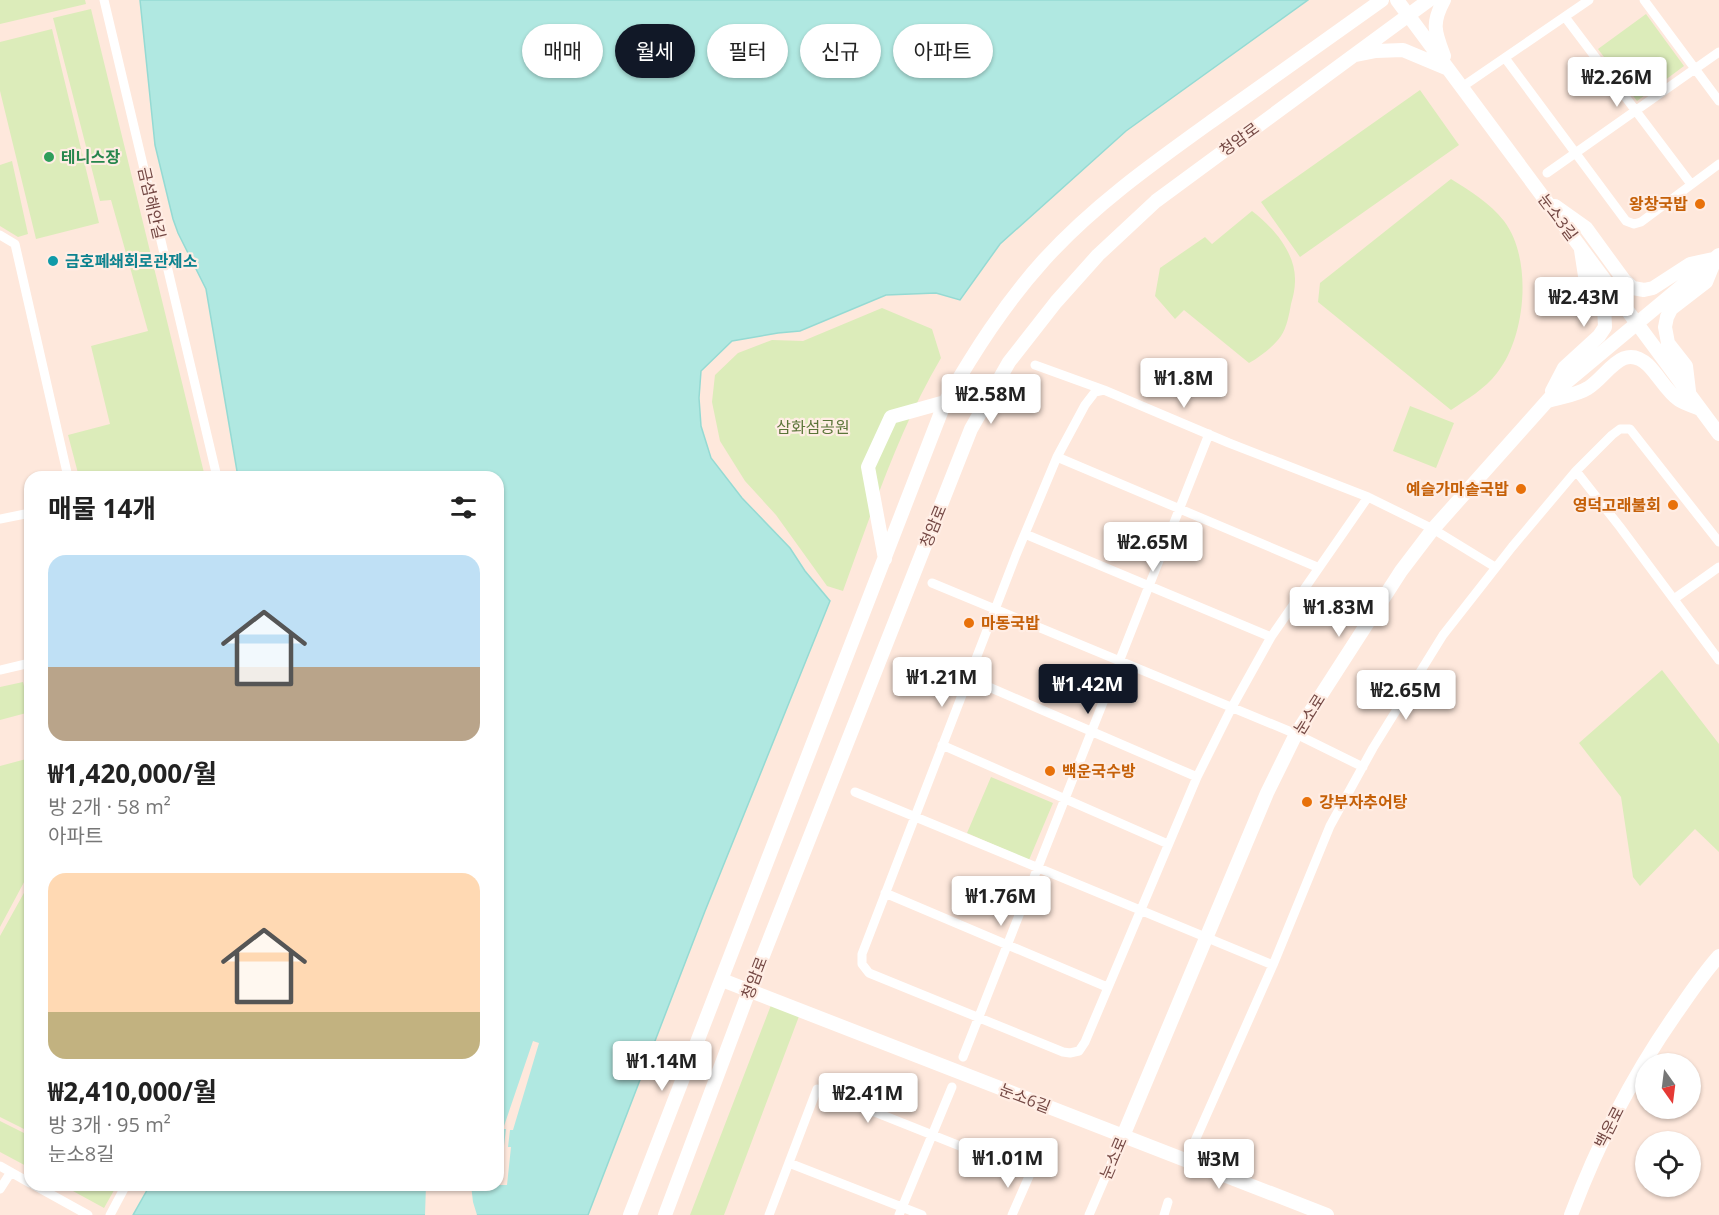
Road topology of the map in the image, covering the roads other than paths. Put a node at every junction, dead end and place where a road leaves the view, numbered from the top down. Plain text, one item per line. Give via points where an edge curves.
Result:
1 (104, 0) edge
2 (1382, 0) edge
3 (1397, 0) edge
4 (1429, 0) edge
5 (1444, 0) edge
6 (1589, 0) edge
7 (1644, 0) edge
8 (1408, 15) junction
9 (1565, 17) junction
10 (1719, 52) edge
11 (1352, 56) junction
12 (1505, 58) junction
13 (1448, 69) junction
14 (1695, 69) junction
15 (1462, 87) junction
16 (1719, 101) edge
17 (1636, 111) junction
18 (1576, 153) junction
19 (1719, 164) edge
20 (1547, 173) dead end
21 (1691, 184) junction
22 (1544, 198) junction
23 (0, 235) edge
24 (1581, 248) junction
25 (1717, 257) edge
26 (1637, 324) junction
27 (1035, 365) dead end
28 (1104, 390) junction
29 (1689, 394) junction
30 (945, 402) junction
31 (1546, 402) junction
32 (1701, 410) junction
33 (1209, 434) junction
34 (1719, 434) edge
35 (1057, 457) junction
36 (67, 471) edge
37 (216, 471) edge
38 (1576, 471) junction
39 (1368, 497) junction
40 (1179, 509) junction
41 (24, 514) edge
42 (0, 519) edge
43 (1433, 529) junction
44 (1025, 534) junction
45 (1719, 542) edge
46 (885, 560) junction
47 (1317, 567) junction
48 (1495, 567) junction
49 (1719, 567) edge
50 (932, 583) dead end
51 (1149, 586) junction
52 (1674, 599) junction
53 (995, 608) junction
54 (1271, 637) junction
55 (1120, 660) junction
56 (1719, 660) edge
57 (24, 664) edge
58 (0, 670) edge
59 (968, 678) junction
60 (1232, 707) junction
61 (1092, 731) junction
62 (1296, 734) junction
63 (942, 745) junction
64 (1363, 767) junction
65 (1197, 777) junction
66 (855, 792) dead end
67 (1065, 799) junction
68 (915, 817) junction
69 (1168, 844) junction
70 (1038, 868) junction
71 (885, 893) junction
72 (1140, 910) junction
73 (1205, 937) junction
74 (1007, 945) junction
75 (1719, 956) edge
76 (1273, 965) junction
77 (723, 980) junction
78 (1107, 987) junction
79 (749, 991) junction
80 (978, 1018) junction
81 (963, 1058) dead end
82 (952, 1087) dead end
83 (932, 1134) junction
84 (1123, 1136) junction
85 (1042, 1155) dead end
86 (1186, 1161) junction
87 (789, 1162) junction
88 (0, 1166) edge
89 (11, 1172) junction
90 (1030, 1174) junction
91 (24, 1179) edge
92 (0, 1189) edge
93 (45, 1191) edge
94 (123, 1191) edge
95 (1168, 1202) dead end
96 (900, 1211) edge
97 (88, 1215) edge
98 (110, 1215) edge
99 (630, 1215) edge
100 (665, 1215) edge
101 (769, 1215) edge
102 (922, 1215) edge
103 (1012, 1215) edge
104 (1089, 1215) edge
105 (1164, 1215) edge
106 (1327, 1215) edge
107 (1571, 1215) edge

1 - 37 street, 금섬해안길
2 - 30 main road, 청암로 via 1140,172 1082,222 1008,303
3 - 8 main road, 눈소3길
4 - 8 main road, 청암로
5 - 13 main road via 1434,29
6 - 9 street
7 - 14 street
8 - 11 main road, 청암로
8 - 13 main road, 눈소3길
9 - 12 street
9 - 17 street
10 - 14 street
11 - 13 main road via 1403,50
11 - 79 main road, 청암로 via 1156,201 1098,255 1009,362 971,429
12 - 15 street
12 - 18 street
13 - 15 main road, 눈소3길
14 - 16 street
14 - 17 street
15 - 22 main road, 눈소3길
17 - 18 street
17 - 21 street
18 - 20 street
18 - 21 street via 1626,221 1634,224
19 - 21 street
22 - 24 main road, 눈소3길
22 - 25 main road via 1586,228 1633,288 1653,288 1690,264
23 - 36 street via 15,244
24 - 26 main road, 눈소3길
24 - 31 main road via 1585,276 1604,305 1605,327 1564,368
25 - 26 main road, 눈소로
25 - 29 main road via 1706,282 1671,309 1665,327 1668,343 1686,366
26 - 29 main road, 눈소3길
26 - 31 main road, 눈소로
27 - 28 street
28 - 33 street
28 - 35 street via 1095,392 1085,405
29 - 32 main road, 눈소3길
30 - 46 main road, 청암로
30 - 46 main road via 891,417 868,466
31 - 32 main road via 1588,388 1620,359 1631,357 1648,365 1678,400
31 - 43 main road, 눈소로
32 - 34 main road, 눈소3길
33 - 39 street
33 - 40 street
35 - 40 street
35 - 44 street
38 - 45 street via 1612,435 1620,429 1630,429
38 - 48 street
38 - 52 street
39 - 43 street
39 - 47 street
40 - 47 street
40 - 51 street
41 - 42 street
43 - 48 street
43 - 62 main road, 눈소로 via 1401,571
44 - 51 street
44 - 53 street
46 - 77 main road, 청암로
47 - 54 street
48 - 64 street via 1443,635
49 - 52 street
50 - 53 street
51 - 54 street
51 - 55 street
52 - 56 street
53 - 55 street
53 - 59 street
54 - 60 street
55 - 60 street
55 - 61 street
57 - 58 street
59 - 61 street
59 - 63 street
60 - 62 street
60 - 65 street
61 - 65 street
61 - 67 street
62 - 64 street
62 - 73 main road, 눈소로
63 - 67 street
63 - 68 street
64 - 76 street via 1330,826
65 - 69 street
66 - 68 street
67 - 69 street
67 - 70 street
68 - 70 street
68 - 71 street
69 - 72 street
70 - 72 street
70 - 74 street
71 - 74 street
71 - 80 street via 862,954 862,964 869,973
72 - 73 street
72 - 78 street
73 - 76 street
73 - 84 main road, 눈소로
74 - 78 street
74 - 80 street
75 - 107 main road, 백운로 via 1646,1057 1591,1162
76 - 86 street
77 - 79 main road, 눈소6길
77 - 99 main road, 청암로
78 - 80 street via 1085,1042 1078,1051 1070,1053
79 - 84 main road, 눈소6길
79 - 100 main road, 청암로
80 - 81 street
82 - 83 street
83 - 87 street via 817,1089
83 - 90 street
83 - 96 street
84 - 86 main road, 눈소6길
84 - 104 street, 눈소로
85 - 90 street
86 - 106 main road, 눈소6길
87 - 96 street
87 - 101 street
88 - 89 street
89 - 91 street
89 - 92 street
90 - 103 street
93 - 97 street
94 - 98 street
95 - 105 street
96 - 102 street

